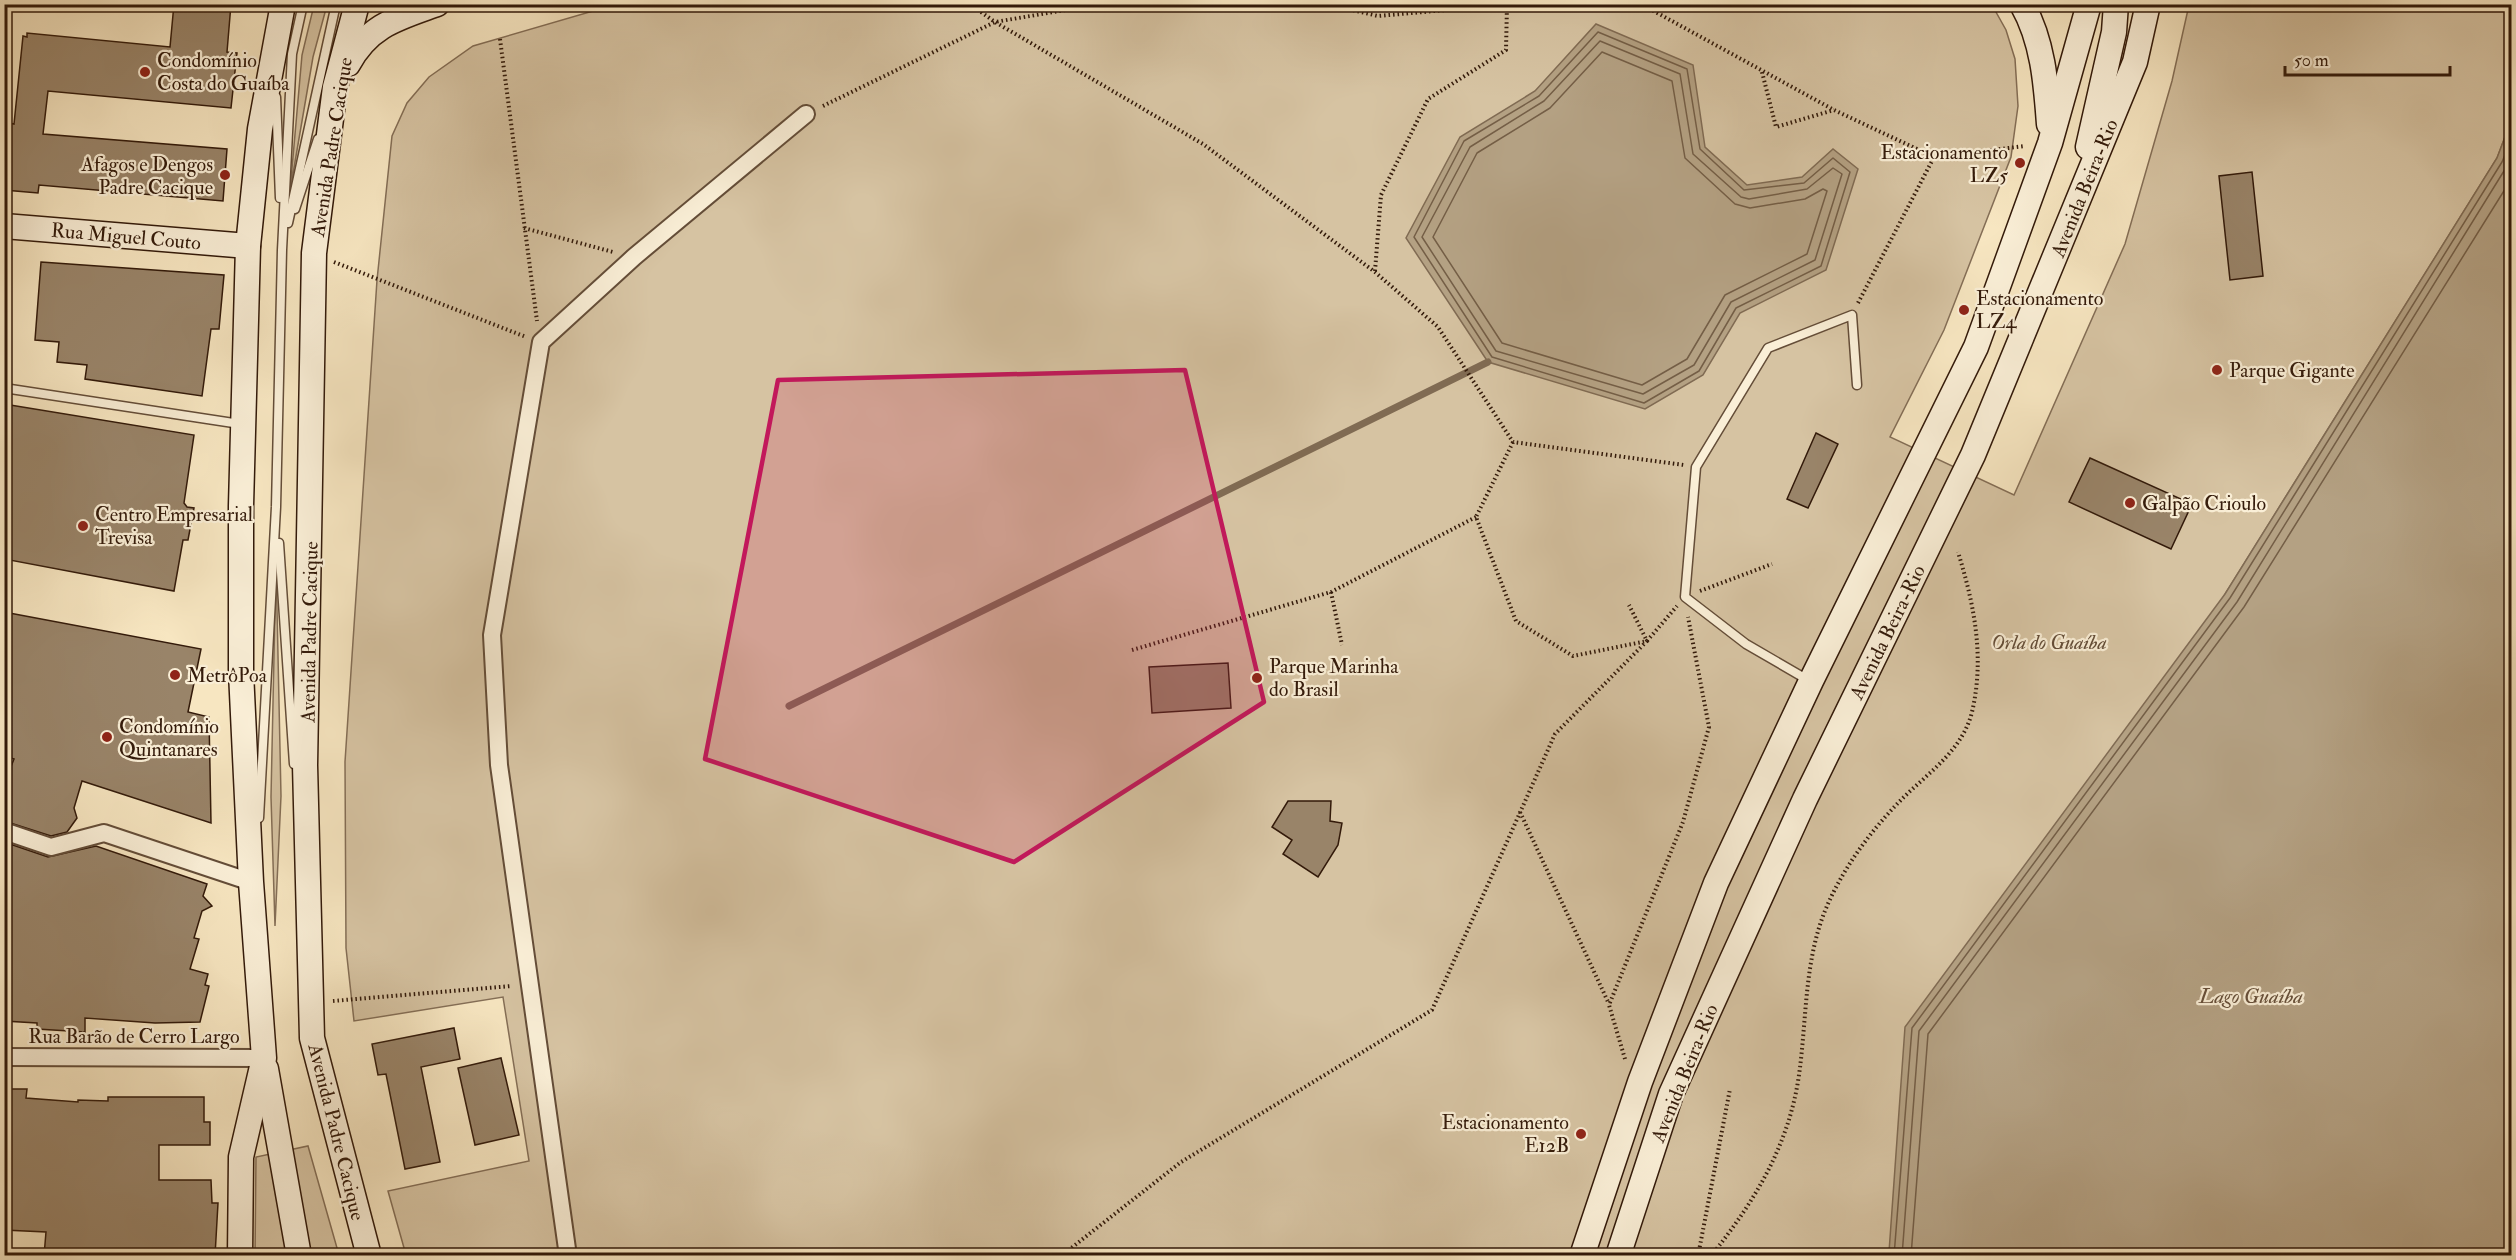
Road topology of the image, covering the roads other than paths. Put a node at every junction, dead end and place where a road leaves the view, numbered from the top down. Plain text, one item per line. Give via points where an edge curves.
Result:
1 (283, 4) edge
2 (303, 4) edge
3 (336, 4) edge
4 (357, 4) edge
5 (438, 4) edge
6 (2022, 4) edge
7 (2089, 4) edge
8 (2116, 4) edge
9 (2148, 4) edge
10 (274, 51) junction
11 (335, 87) junction
12 (806, 114) road end
13 (2050, 142) junction
14 (2071, 219) junction
15 (4, 226) edge
16 (248, 246) junction
17 (282, 250) junction
18 (1857, 385) dead end
19 (4, 388) edge
20 (243, 424) junction
21 (276, 507) junction
22 (1811, 681) junction
23 (295, 778) dead end
24 (296, 790) dead end
25 (4, 831) edge
26 (251, 882) junction
27 (254, 911) junction
28 (312, 1038) junction
29 (4, 1057) edge
30 (264, 1058) junction
31 (240, 1256) edge
32 (299, 1256) edge
33 (369, 1256) edge
34 (568, 1256) edge
35 (1582, 1256) edge
36 (1618, 1256) edge

1 - 10 main road
2 - 17 lane via 292,54
3 - 17 lane
4 - 11 main road, Avenida Padre Cacique
5 - 11 main road via 371,32 356,48
6 - 13 main road via 2045,69
7 - 13 main road, Avenida Beira-Rio
8 - 14 main road via 2114,32
9 - 14 main road, Avenida Beira-Rio via 2135,62
10 - 16 main road via 260,129
10 - 17 lane
11 - 17 lane
11 - 28 main road, Avenida Padre Cacique via 314,253 306,765
12 - 34 street via 634,257 541,342 492,635 499,765
13 - 22 main road, Avenida Beira-Rio via 1976,347
14 - 36 main road, Avenida Beira-Rio via 1973,455 1805,799 1671,1094
15 - 16 main road, Rua Miguel Couto
16 - 20 main road
17 - 21 lane
18 - 22 lane via 1852,315 1768,348 1696,467 1684,597 1746,644
19 - 20 lane
20 - 26 main road via 241,672
21 - 23 lane
21 - 27 lane
22 - 35 main road, Avenida Beira-Rio via 1716,883 1640,1082
24 - 28 lane
25 - 26 street via 51,847 104,833
26 - 27 main road
27 - 30 main road
28 - 33 main road, Avenida Padre Cacique
29 - 30 street, Rua Barão de Cerro Largo
30 - 31 main road via 241,1157
30 - 32 main road

